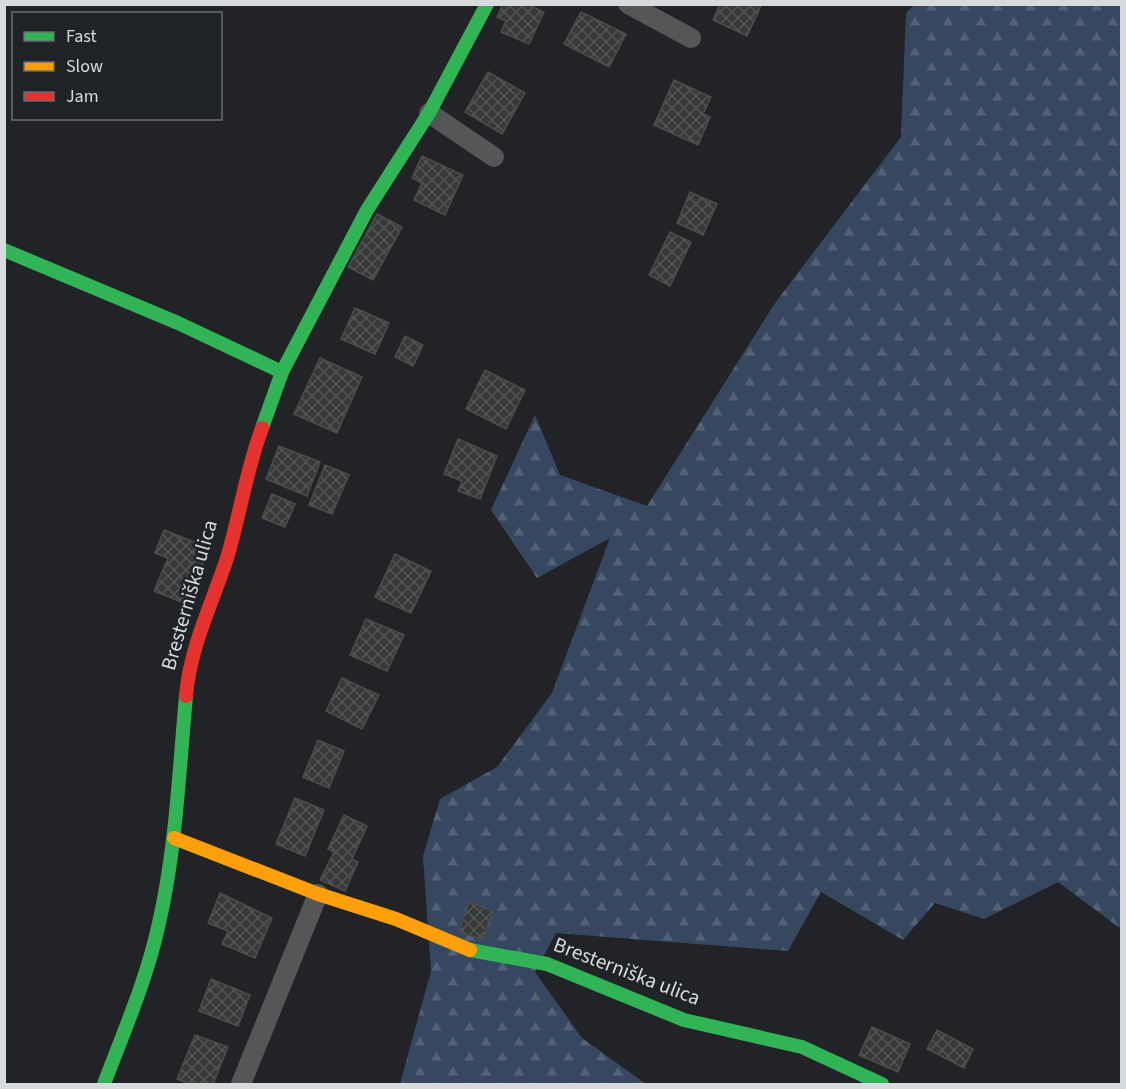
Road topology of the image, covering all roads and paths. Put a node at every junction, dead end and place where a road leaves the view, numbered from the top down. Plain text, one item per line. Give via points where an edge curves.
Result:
1 (487, 4) edge
2 (628, 4) edge
3 (691, 38) dead end
4 (429, 113) junction
5 (494, 157) dead end
6 (4, 250) edge
7 (282, 372) junction
8 (174, 838) junction
9 (318, 894) junction
10 (104, 1084) edge
11 (241, 1084) edge
12 (882, 1084) edge

1 - 4 street, Bresterniška ulica
2 - 3 street
4 - 5 street
4 - 7 street, Bresterniška ulica via 367,210
6 - 7 street via 178,323
7 - 8 street, Bresterniška ulica via 249,464 227,557 188,668
8 - 9 street, Bresterniška ulica
8 - 10 street, Bresterniška ulica via 159,924 138,995
9 - 11 street
9 - 12 street, Bresterniška ulica via 396,919 465,949 547,964 684,1020 802,1047

